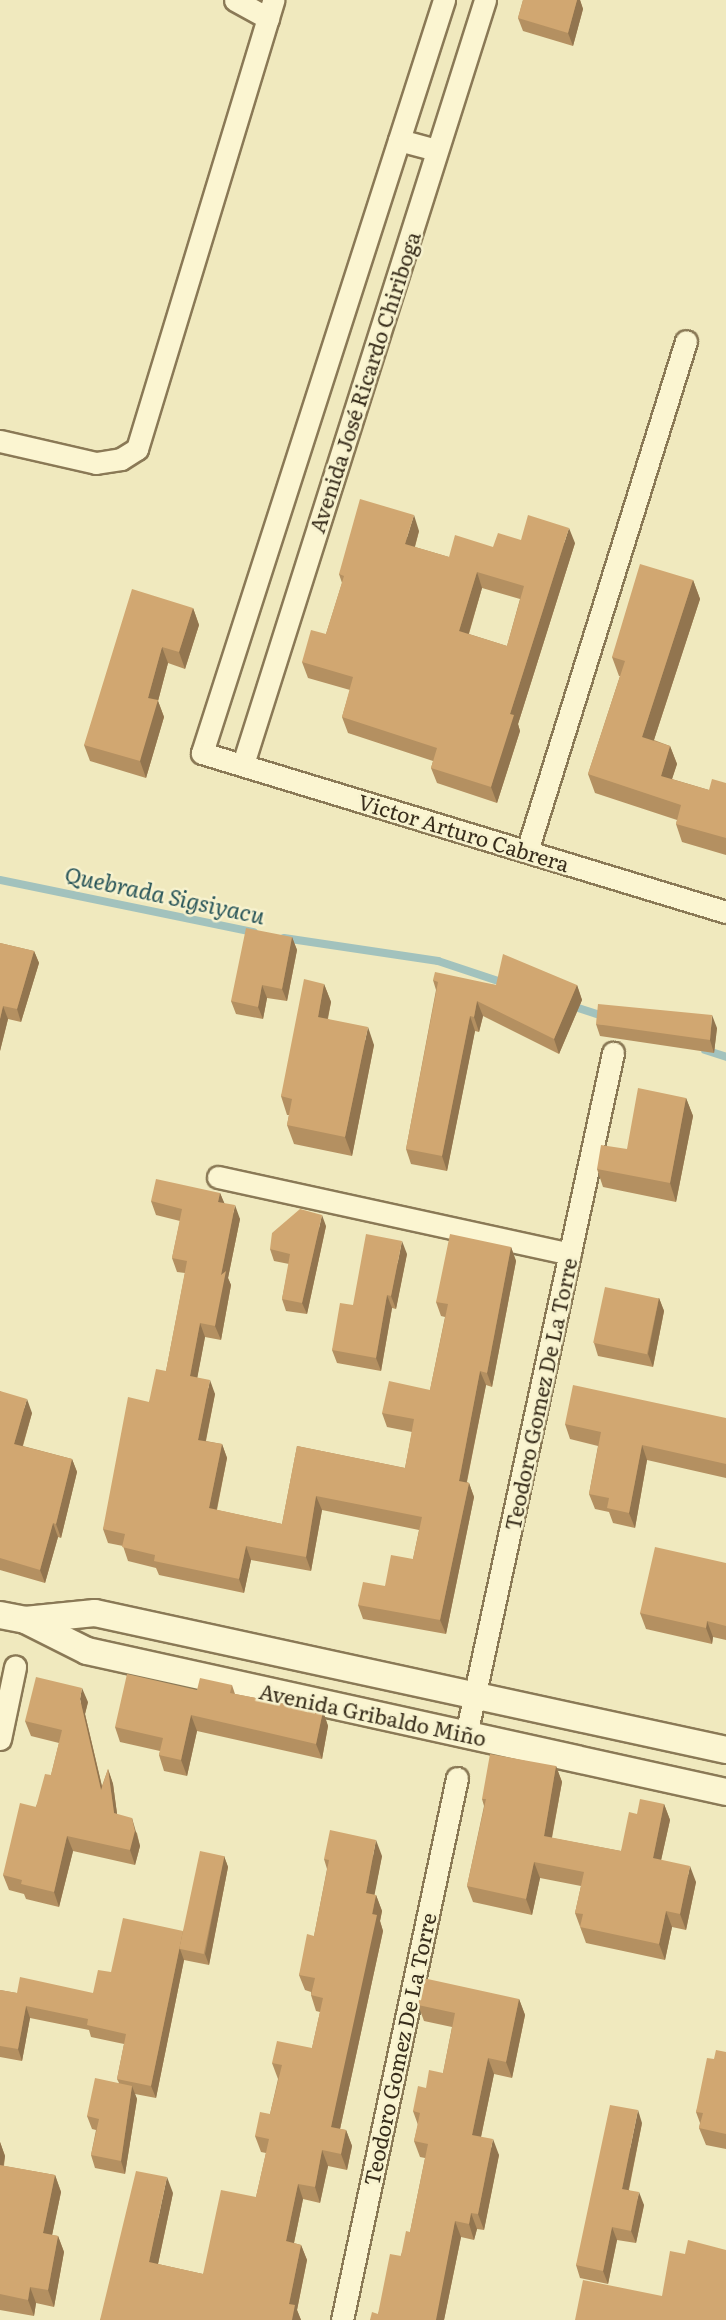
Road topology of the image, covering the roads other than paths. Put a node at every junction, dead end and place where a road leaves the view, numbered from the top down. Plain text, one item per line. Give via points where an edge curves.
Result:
1 (235, 0) edge
2 (444, 0) edge
3 (485, 0) edge
4 (270, 9) edge
5 (399, 139) junction
6 (437, 150) junction
7 (686, 341) dead end
8 (0, 440) edge
9 (202, 753) joint
10 (243, 764) junction
11 (527, 851) junction
12 (726, 912) edge
13 (612, 1053) dead end
14 (218, 1177) dead end
15 (570, 1254) junction
16 (12, 1617) edge
17 (15, 1667) dead end
18 (475, 1695) junction
19 (467, 1735) junction
20 (0, 1739) edge
21 (726, 1749) edge
22 (457, 1778) dead end
23 (726, 1792) edge
24 (342, 2320) edge

1 - 4 street
2 - 5 street, Avenida José Ricardo Chiriboga
3 - 6 street, Avenida José Ricardo Chiriboga
4 - 8 street via 137,449 121,459 96,463
5 - 6 street
5 - 9 street, Avenida José Ricardo Chiriboga
6 - 10 street, Avenida José Ricardo Chiriboga
7 - 11 street
9 - 10 street, Victor Arturo Cabrera
10 - 11 street, Victor Arturo Cabrera
11 - 12 street, Victor Arturo Cabrera
13 - 15 street, Teodoro Gomez De La Torre
14 - 15 street
15 - 18 street, Teodoro Gomez De La Torre
16 - 18 street, Avenida Gribaldo Miño via 95,1613
16 - 19 street, Avenida Gribaldo Miño via 87,1651
17 - 20 street
18 - 19 street, Teodoro Gomez De La Torre
18 - 21 street, Avenida Gribaldo Miño
19 - 23 street, Avenida Gribaldo Miño
22 - 24 street, Teodoro Gomez De La Torre

